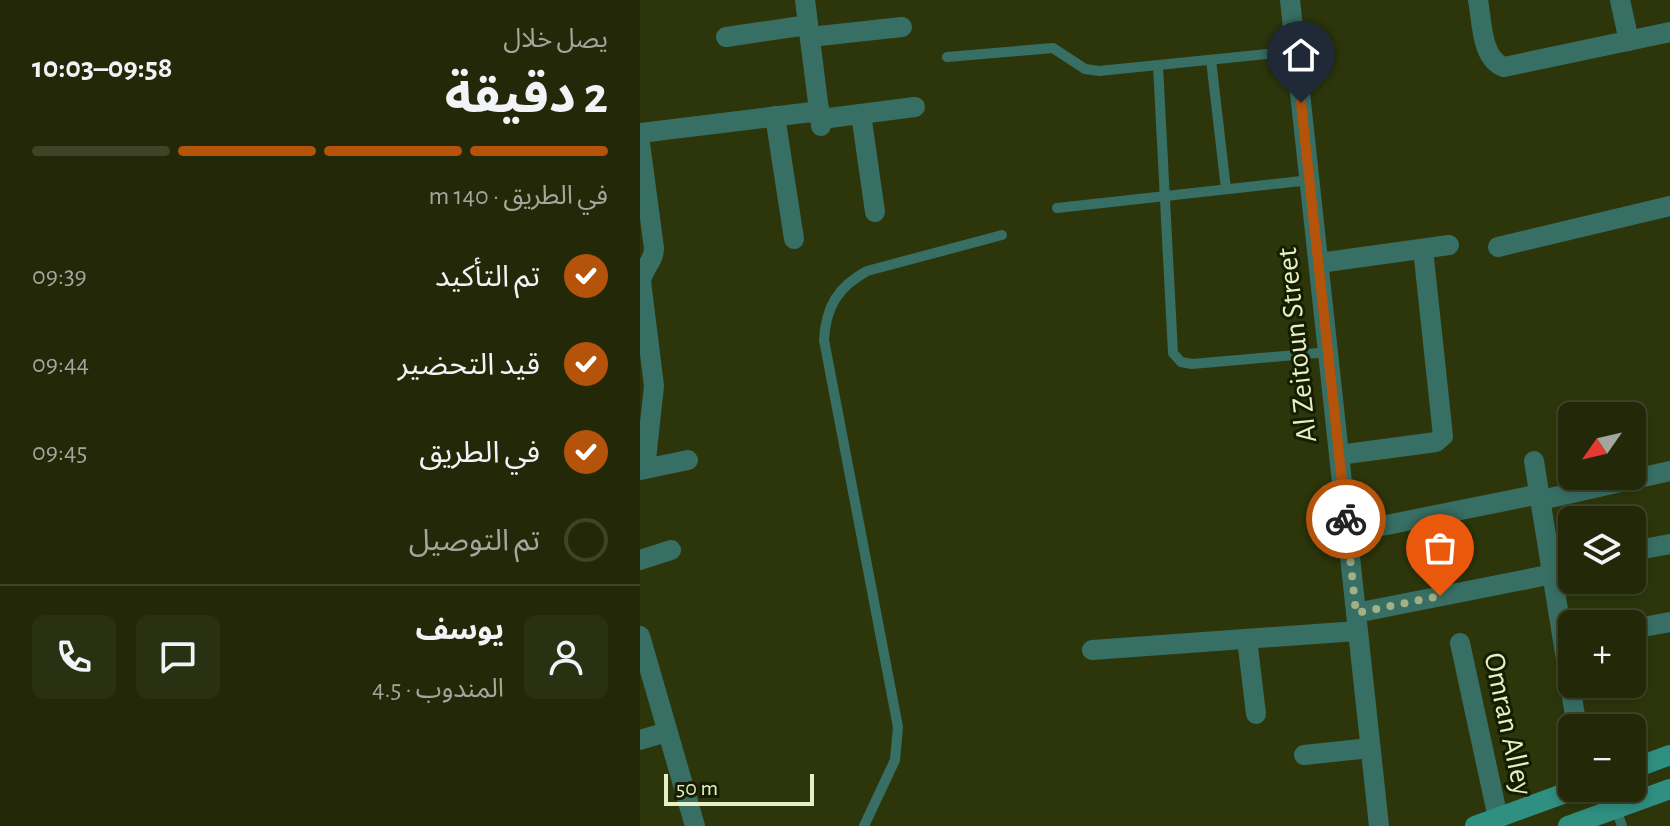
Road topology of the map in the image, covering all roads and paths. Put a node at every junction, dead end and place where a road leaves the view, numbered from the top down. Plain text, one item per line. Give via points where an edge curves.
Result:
1 (805, 0) edge
2 (1290, 0) edge
3 (1478, 0) edge
4 (1620, 0) edge
5 (902, 27) dead end
6 (809, 31) junction
7 (1670, 32) edge
8 (726, 37) dead end
9 (1629, 41) junction
10 (1296, 51) junction
11 (947, 57) dead end
12 (1211, 60) junction
13 (1158, 66) junction
14 (915, 107) dead end
15 (861, 114) junction
16 (775, 116) junction
17 (820, 119) junction
18 (640, 133) edge
19 (640, 143) edge
20 (1310, 180) junction
21 (1226, 189) junction
22 (1164, 197) junction
23 (1670, 206) edge
24 (1057, 208) dead end
25 (875, 212) dead end
26 (645, 214) edge
27 (1002, 235) dead end
28 (794, 239) dead end
29 (1449, 245) dead end
30 (1498, 247) dead end
31 (1423, 249) junction
32 (1319, 263) junction
33 (643, 322) edge
34 (1329, 352) junction
35 (647, 394) edge
36 (1339, 455) junction
37 (688, 460) dead end
38 (1534, 461) dead end
39 (643, 470) edge
40 (1670, 471) edge
41 (1540, 497) junction
42 (1347, 533) junction
43 (1670, 544) edge
44 (1646, 548) edge
45 (671, 550) dead end
46 (640, 560) edge
47 (1558, 564) edge
48 (1558, 568) edge
49 (1356, 622) junction
50 (1670, 622) edge
51 (1646, 626) edge
52 (1247, 639) junction
53 (641, 642) edge
54 (1460, 643) dead end
55 (1092, 650) dead end
56 (1256, 714) dead end
57 (667, 732) junction
58 (640, 740) edge
59 (1370, 748) junction
60 (1304, 755) dead end
61 (1670, 755) edge
62 (1646, 764) edge
63 (1670, 789) edge
64 (1558, 796) edge
65 (1619, 817) edge
66 (1498, 818) junction
67 (1594, 822) edge
68 (695, 826) edge
69 (864, 826) edge
70 (1379, 826) edge
71 (1475, 826) edge
72 (1568, 826) edge

1 - 6 street
2 - 10 street, Al Zeitoun Street
3 - 9 street via 1488,52 1504,67
4 - 9 street
5 - 6 street
6 - 8 street
6 - 17 street
7 - 9 street
10 - 12 lane
10 - 20 street, Al Zeitoun Street
11 - 13 lane via 1053,48 1085,69
12 - 13 lane
12 - 21 lane
13 - 22 lane
14 - 15 street
15 - 17 street
15 - 25 street
16 - 17 street
16 - 18 street
16 - 28 street
19 - 26 street
20 - 21 lane
20 - 32 street, Al Zeitoun Street
21 - 22 lane
22 - 24 lane
22 - 34 lane via 1170,338 1181,362
23 - 30 street
26 - 33 street via 654,257 641,281
27 - 69 lane via 867,271 841,290 825,318 824,340 898,727 895,760
29 - 31 street
31 - 32 street
31 - 36 street via 1443,436 1436,442
32 - 34 street, Al Zeitoun Street
33 - 35 street
34 - 36 street, Al Zeitoun Street
35 - 39 street
36 - 42 street, Al Zeitoun Street
37 - 39 street
38 - 41 street
40 - 41 street
41 - 42 street
41 - 47 street
42 - 49 street, Al Zeitoun Street
43 - 44 street
45 - 46 street
48 - 49 street
49 - 52 street
49 - 59 street, Al Zeitoun Street
50 - 51 street
52 - 55 street
52 - 56 street
53 - 57 street
54 - 66 street, Omran Alley
57 - 58 street
57 - 68 street
59 - 60 street
59 - 70 street, Al Zeitoun Street
61 - 62 main road
63 - 65 main road
64 - 66 main road
65 - 67 main road
66 - 71 main road
67 - 72 main road

